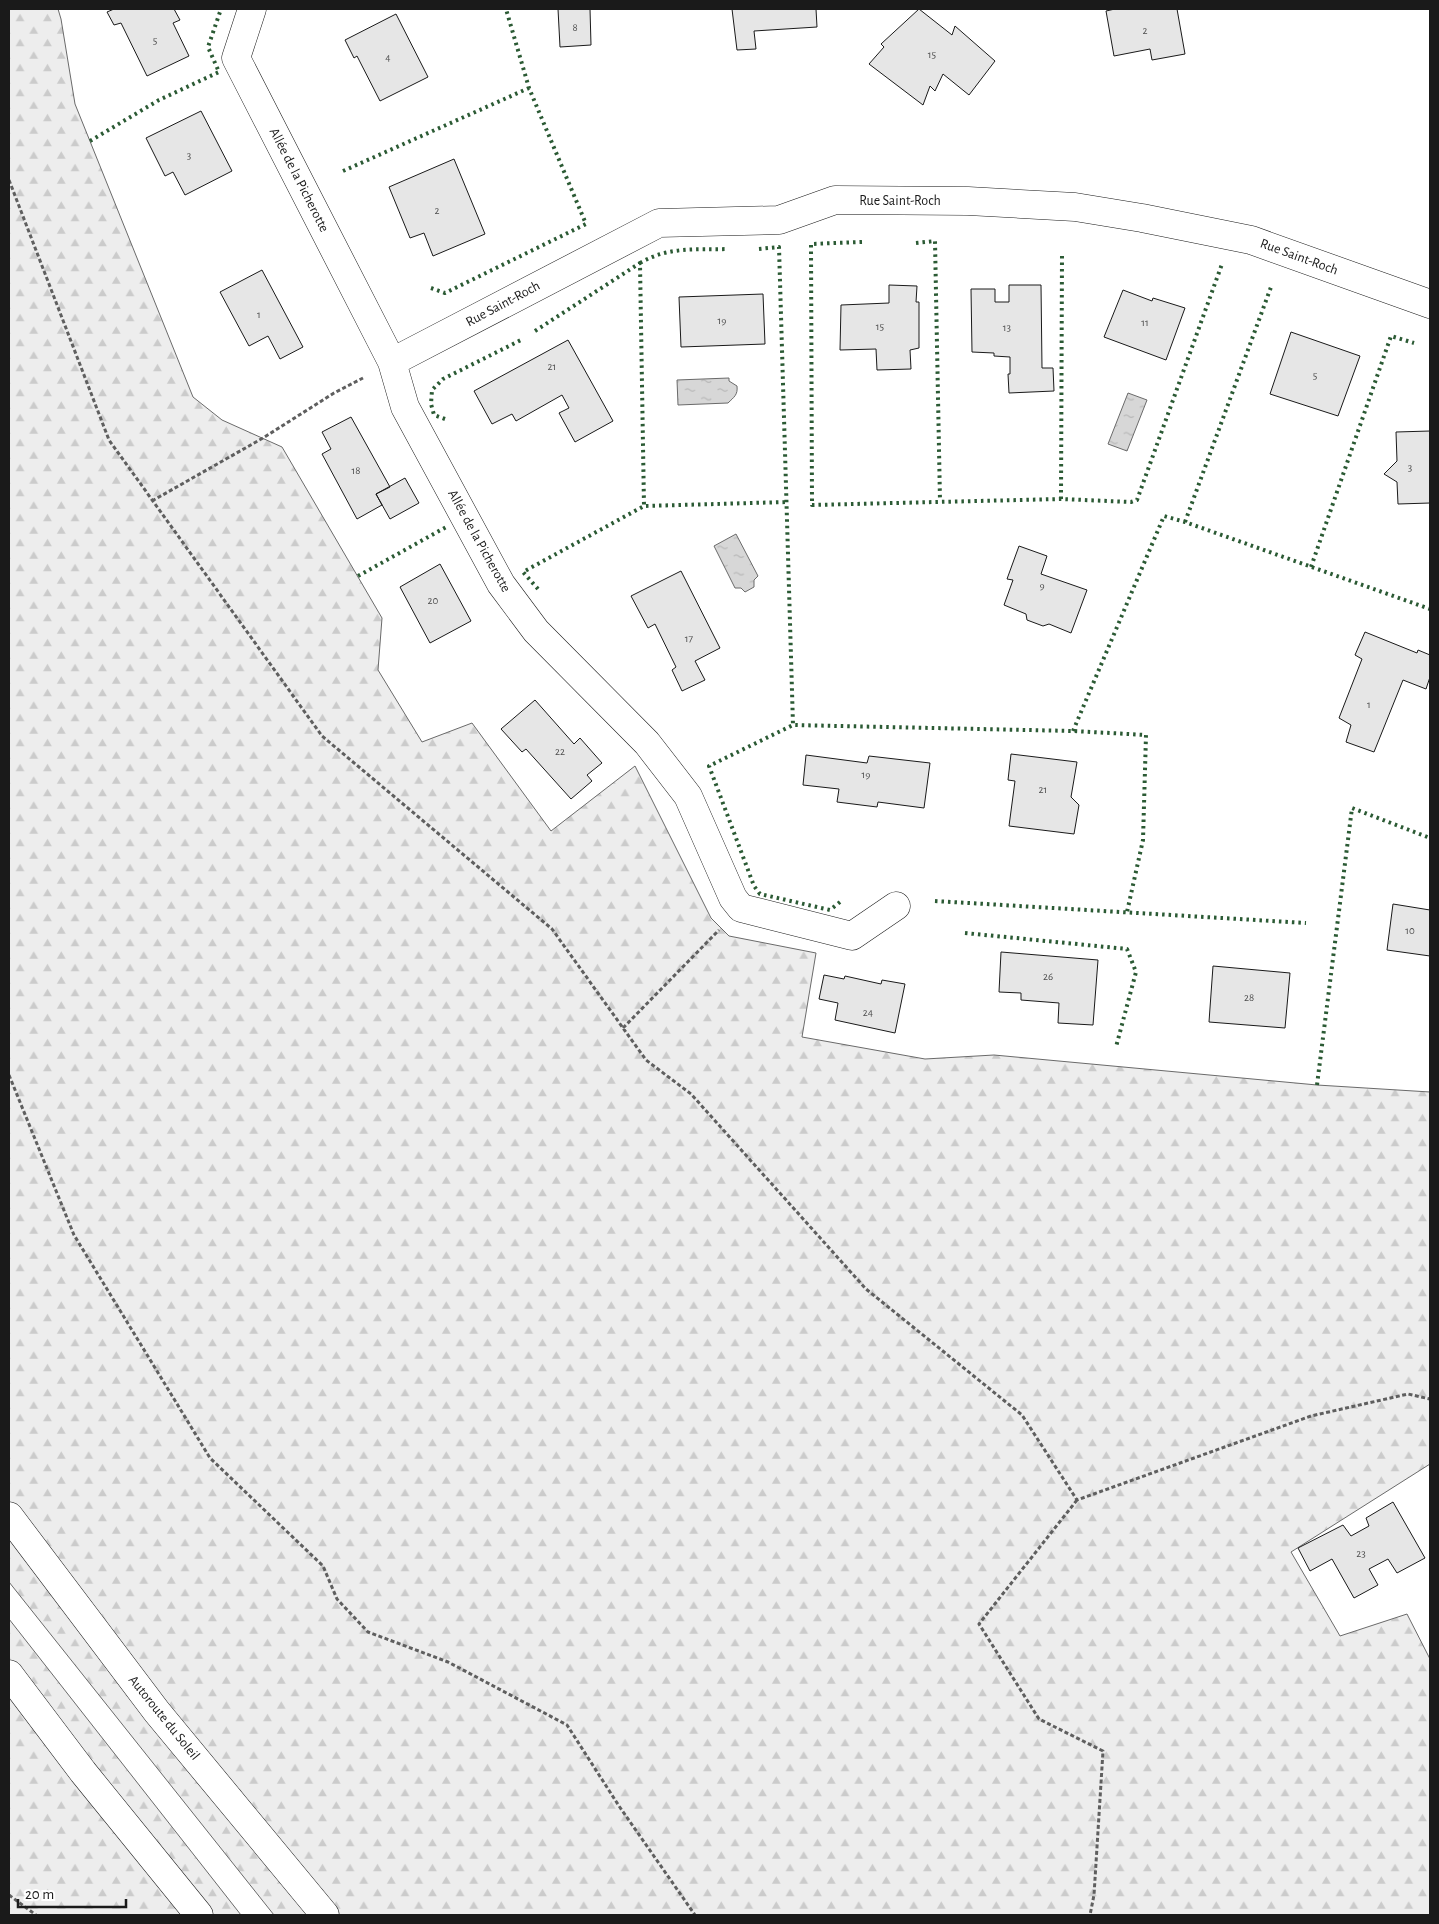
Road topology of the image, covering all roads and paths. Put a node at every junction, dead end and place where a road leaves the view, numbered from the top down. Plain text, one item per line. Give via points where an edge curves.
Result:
1 (252, 9) edge
2 (9, 180) edge
3 (1430, 304) edge
4 (392, 362) junction
5 (152, 501) junction
6 (896, 906) dead end
7 (741, 908) junction
8 (623, 1028) junction
9 (9, 1075) edge
10 (1430, 1399) edge
11 (1078, 1500) junction
12 (9, 1516) edge
13 (9, 1674) edge
14 (9, 1894) edge
15 (36, 1915) edge
16 (199, 1915) edge
17 (325, 1915) edge
18 (695, 1915) edge
19 (1090, 1915) edge

1 - 4 main road, Allée de la Picherotte via 236,58
2 - 5 path via 108,440
3 - 4 main road, Rue Saint-Roch via 1251,240 1142,218 1075,207 968,201 835,200 779,220 659,223
4 - 5 path
4 - 7 main road, Allée de la Picherotte via 405,406 501,584 536,631 647,743 688,796 733,898
5 - 8 path via 322,736 552,929
6 - 7 main road via 852,936
7 - 8 path
8 - 11 path via 646,1060 691,1094 866,1289 1022,1416
9 - 18 path via 74,1235 210,1458 323,1566 337,1599 368,1632 448,1662 566,1725
10 - 11 path via 1408,1394 1311,1416
11 - 19 path via 979,1624 1039,1719 1103,1751
12 - 17 main road, Autoroute du Soleil via 157,1712
13 - 16 main road via 82,1772
14 - 15 path

